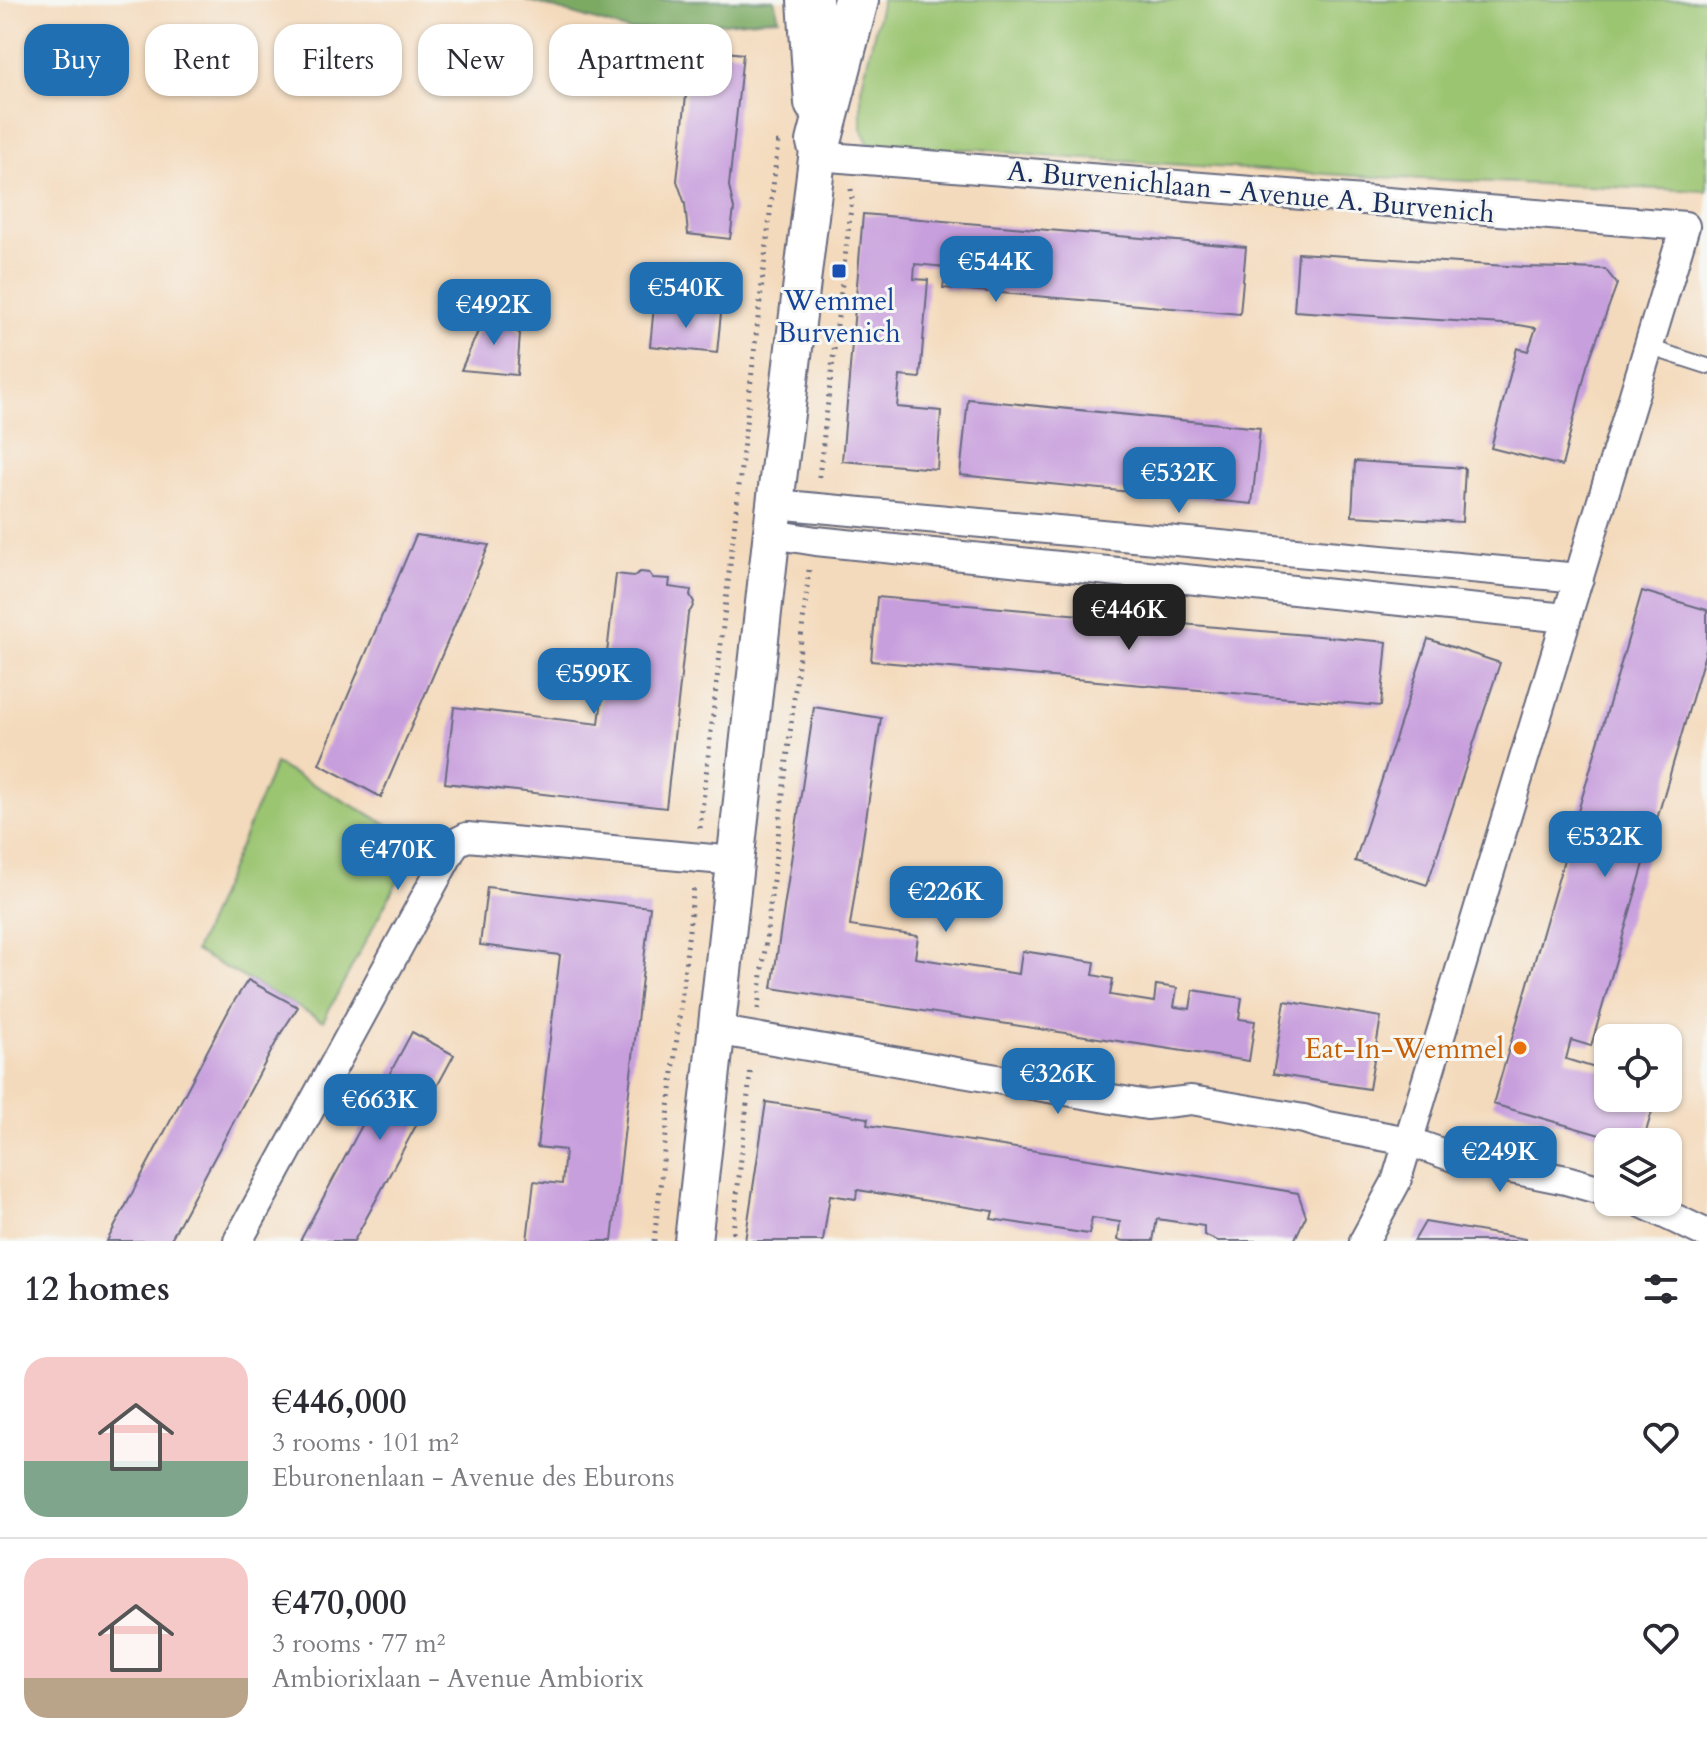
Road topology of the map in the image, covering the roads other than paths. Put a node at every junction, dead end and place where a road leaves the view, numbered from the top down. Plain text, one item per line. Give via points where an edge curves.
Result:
1 (810, 0) edge
2 (856, 0) edge
3 (826, 152) junction
4 (1648, 347) junction
5 (1707, 366) edge
6 (773, 519) junction
7 (1579, 578) junction
8 (1566, 618) junction
9 (735, 861) junction
10 (715, 1030) junction
11 (1408, 1141) junction
12 (1594, 1188) edge
13 (1669, 1216) edge
14 (1707, 1234) edge
15 (238, 1241) edge
16 (693, 1241) edge
17 (1364, 1241) edge

1 - 3 main road
2 - 3 main road
3 - 4 street, A. Burvenichlaan - Avenue A. Burvenich via 1685,226
3 - 6 street
4 - 5 lane
4 - 7 street
6 - 7 street via 815,508
6 - 8 street via 812,540
6 - 9 street
7 - 8 street
8 - 11 street
9 - 10 street
9 - 15 street via 467,837 455,843
10 - 11 street via 1147,1105 1191,1100
10 - 16 street
11 - 12 street via 1456,1158
11 - 17 street via 1396,1182
13 - 14 street

